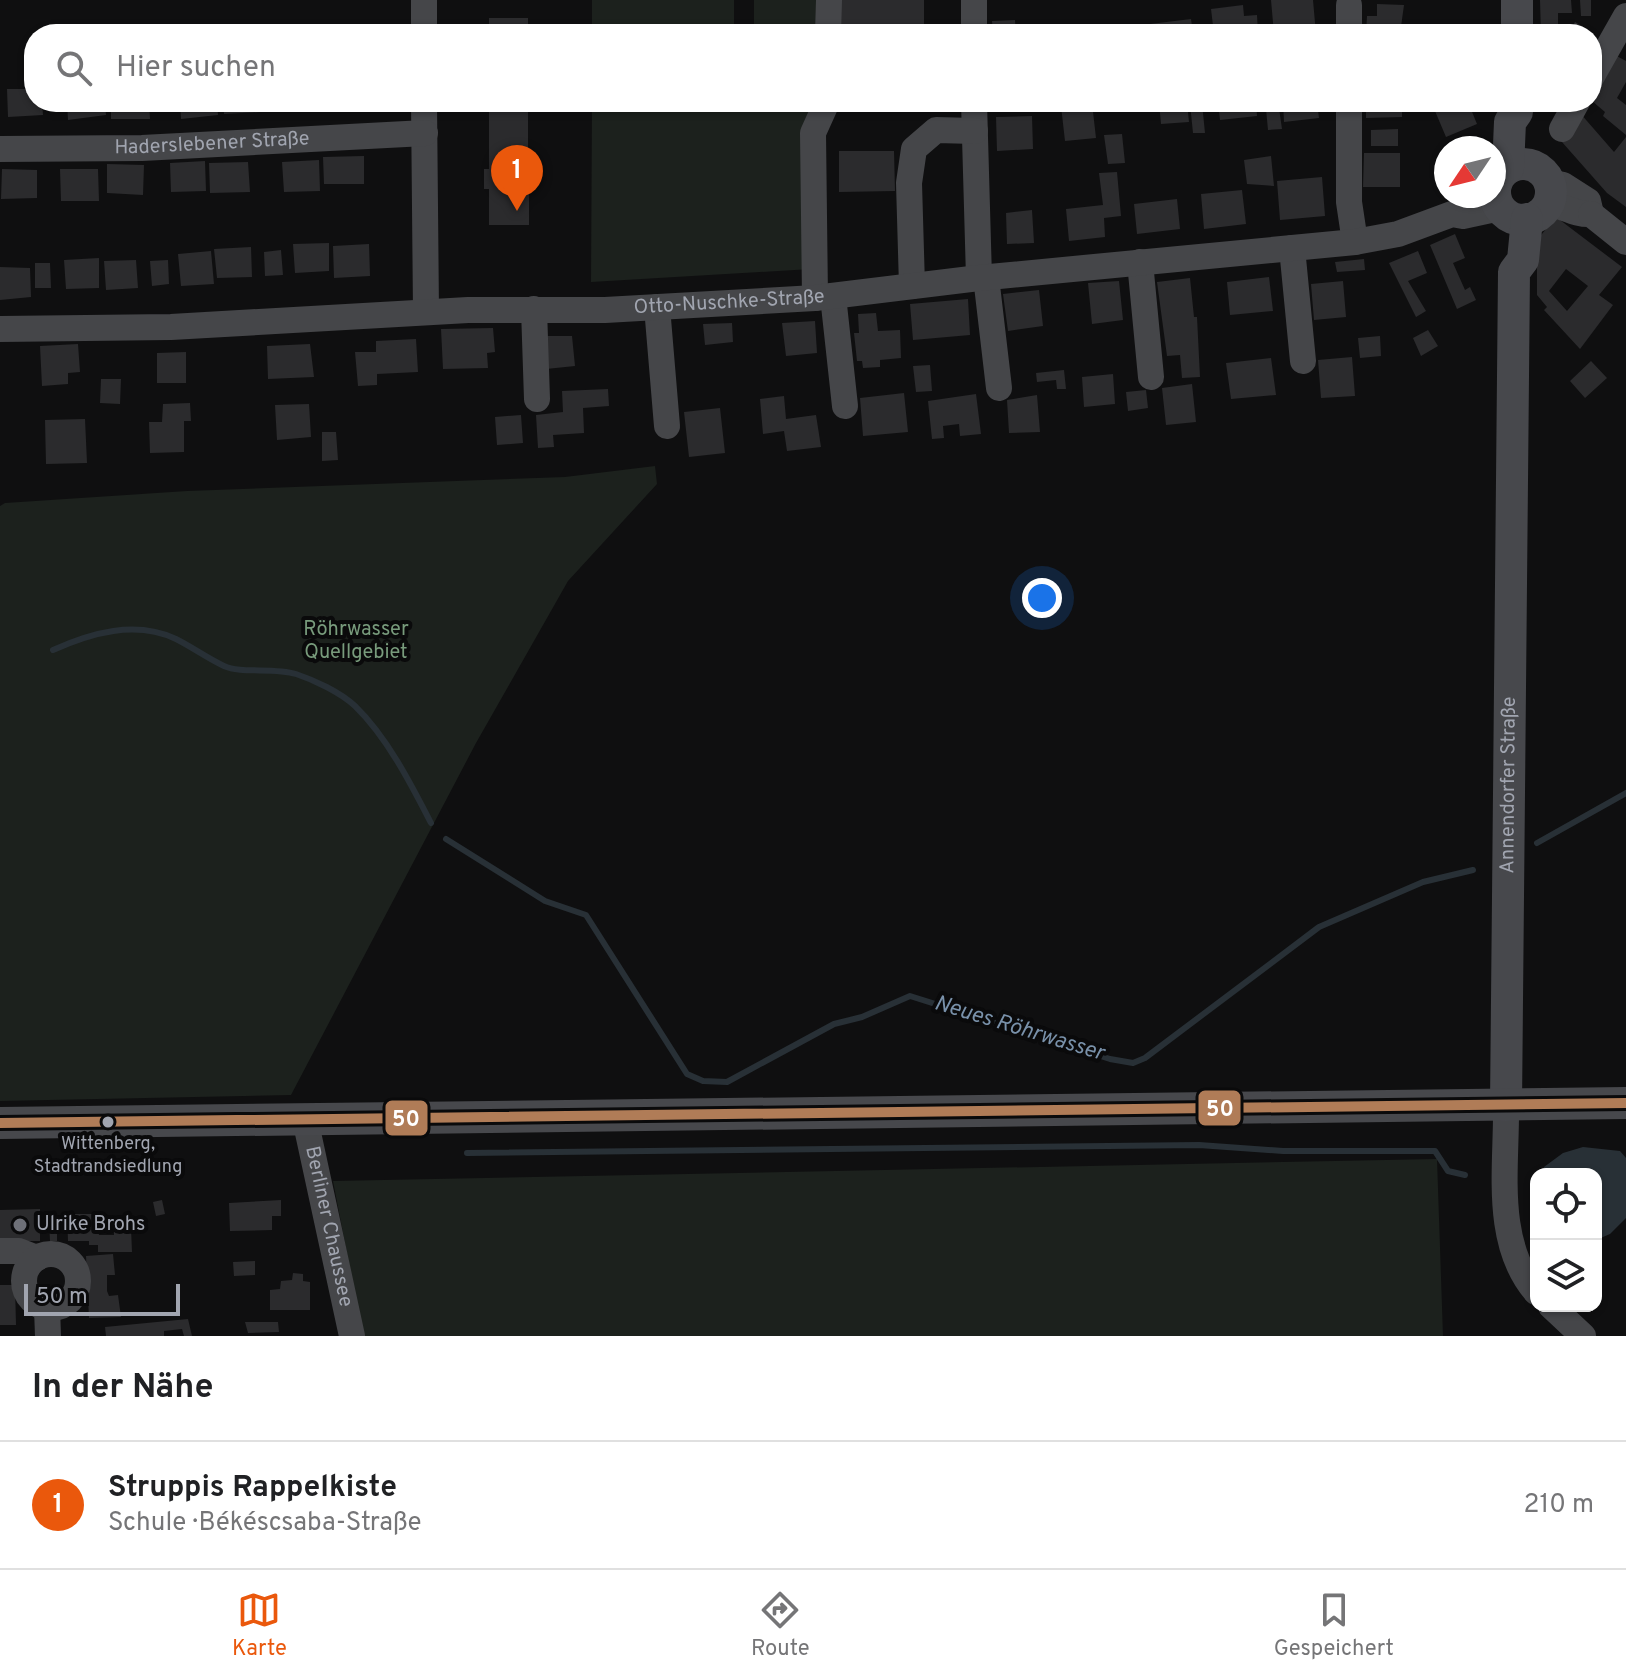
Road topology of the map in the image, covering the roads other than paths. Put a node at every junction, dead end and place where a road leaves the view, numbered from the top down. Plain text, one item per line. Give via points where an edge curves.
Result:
1 (424, 0) edge
2 (829, 0) edge
3 (974, 0) edge
4 (1517, 0) edge
5 (1349, 5) dead end
6 (1626, 16) edge
7 (424, 24) edge
8 (828, 24) edge
9 (974, 24) edge
10 (1349, 24) edge
11 (1517, 24) edge
12 (1602, 58) edge
13 (424, 112) edge
14 (822, 112) edge
15 (974, 112) edge
16 (1349, 112) edge
17 (1520, 112) edge
18 (1571, 112) edge
19 (1562, 129) dead end
20 (975, 131) junction
21 (425, 133) junction
22 (0, 149) edge
23 (1507, 194) edge
24 (1355, 242) junction
25 (1626, 242) edge
26 (1292, 248) junction
27 (1140, 262) junction
28 (983, 278) junction
29 (912, 286) junction
30 (824, 297) junction
31 (657, 307) junction
32 (534, 309) junction
33 (426, 312) junction
34 (0, 329) edge
35 (1303, 361) dead end
36 (1151, 377) dead end
37 (999, 388) dead end
38 (537, 399) dead end
39 (845, 406) dead end
40 (667, 426) dead end
41 (1626, 1103) edge
42 (1506, 1105) junction
43 (305, 1119) junction
44 (0, 1123) edge
45 (0, 1251) edge
46 (37, 1258) junction
47 (1530, 1282) edge
48 (47, 1308) junction
49 (1557, 1312) edge
50 (48, 1336) edge
51 (352, 1336) edge
52 (1583, 1336) edge

1 - 7 street
2 - 8 street
3 - 9 street
4 - 11 main road
5 - 10 street
6 - 12 street
13 - 21 street
14 - 30 street via 813,133
15 - 20 street
16 - 24 street via 1349,202
17 - 23 main road, Annendorfer Straße via 1526,123
18 - 19 street
20 - 28 street
20 - 29 street via 936,130 914,149 909,183
21 - 22 street, Haderslebener Straße via 154,148
21 - 33 street
23 - 24 street, Otto-Nuschke-Straße via 1398,234
23 - 25 street via 1591,214
23 - 42 main road, Annendorfer Straße via 1506,262 1514,272
24 - 26 street, Otto-Nuschke-Straße
26 - 27 street, Otto-Nuschke-Straße
26 - 35 street
27 - 28 street, Otto-Nuschke-Straße
27 - 36 street
28 - 29 street, Otto-Nuschke-Straße
28 - 37 street
29 - 30 street, Otto-Nuschke-Straße
30 - 31 street, Otto-Nuschke-Straße
30 - 39 street
31 - 32 street, Otto-Nuschke-Straße
31 - 40 street
32 - 33 street, Otto-Nuschke-Straße
32 - 38 street
33 - 34 street, Otto-Nuschke-Straße via 158,328
41 - 42 main road, Berliner Chaussee
42 - 43 main road, Berliner Chaussee
42 - 47 street, Annendorfer Straße via 1507,1222 1515,1258
43 - 44 main road, Berliner Chaussee
43 - 51 street, Berliner Chaussee
45 - 46 street
46 - 48 street via 27,1271 25,1288 34,1302
46 - 48 street via 64,1257 78,1279 67,1303
48 - 50 street
49 - 52 street

